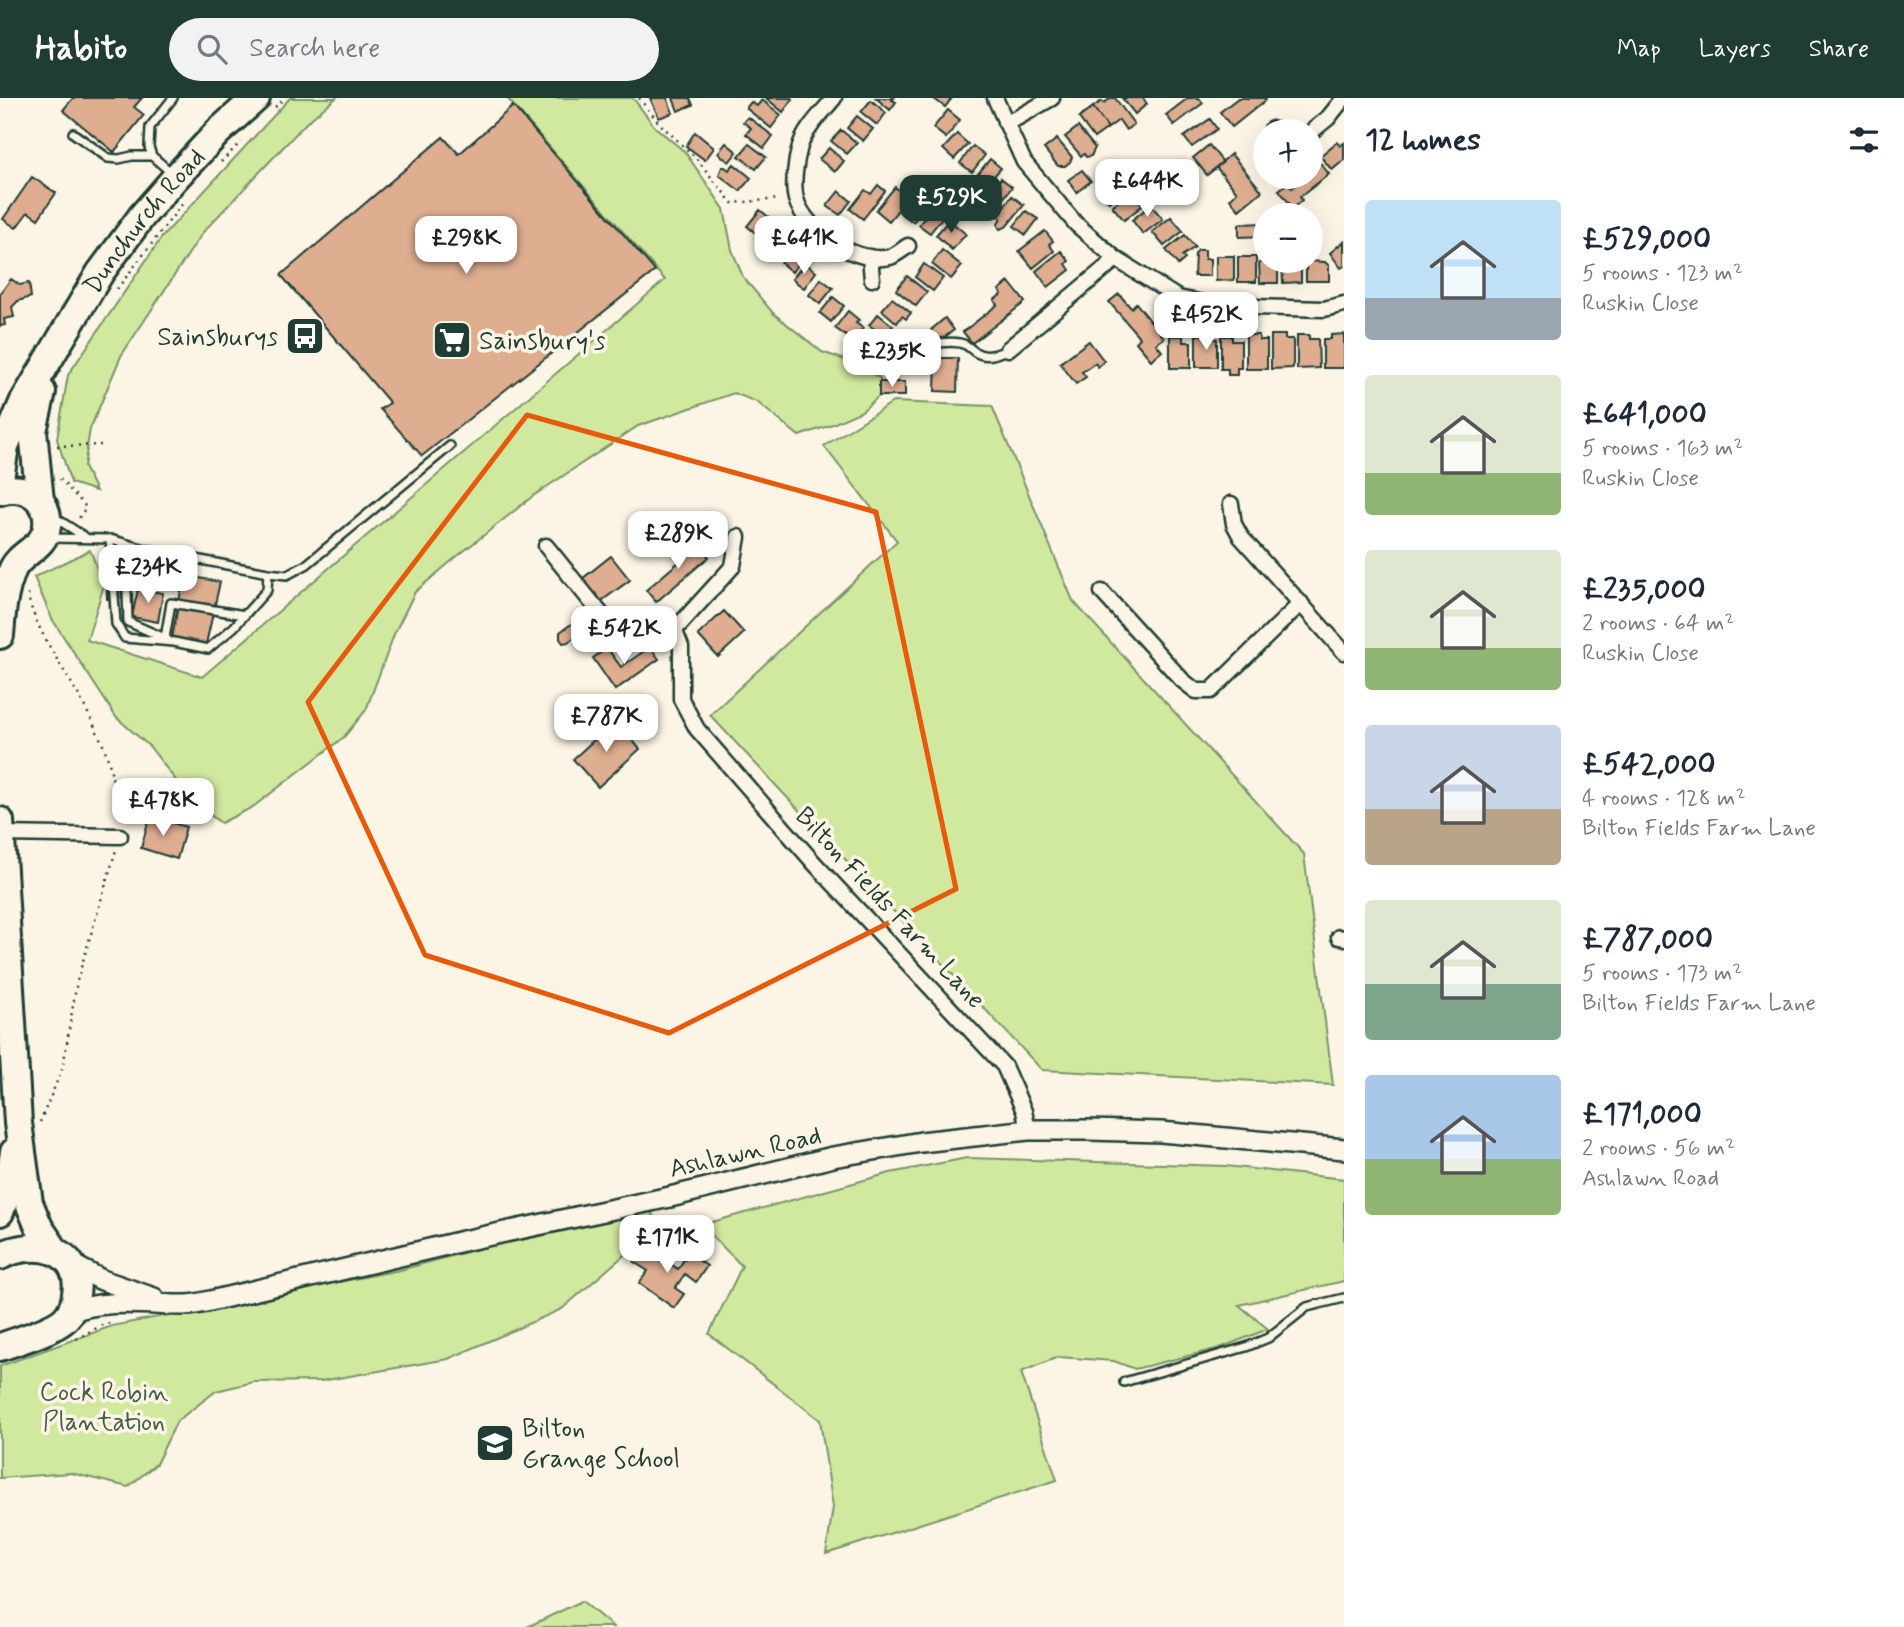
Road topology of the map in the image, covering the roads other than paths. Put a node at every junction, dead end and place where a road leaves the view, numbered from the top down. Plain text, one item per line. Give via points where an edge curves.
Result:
1 (173, 98) edge
2 (834, 98) edge
3 (995, 98) edge
4 (1052, 98) edge
5 (1344, 98) edge
6 (263, 105) edge
7 (1005, 122) junction
8 (1323, 122) edge
9 (73, 133) dead end
10 (152, 156) junction
11 (181, 189) junction
12 (908, 246) dead end
13 (870, 257) junction
14 (1116, 259) junction
15 (872, 279) dead end
16 (1344, 303) edge
17 (931, 344) dead end
18 (1009, 349) joint
19 (50, 359) junction
20 (450, 446) dead end
21 (0, 479) edge
22 (0, 491) edge
23 (1231, 504) dead end
24 (43, 506) junction
25 (86, 537) junction
26 (738, 537) dead end
27 (110, 539) junction
28 (121, 542) junction
29 (546, 545) dead end
30 (22, 549) edge
31 (268, 573) junction
32 (11, 585) edge
33 (1102, 592) dead end
34 (1300, 604) junction
35 (245, 615) junction
36 (672, 633) junction
37 (0, 635) edge
38 (165, 638) junction
39 (174, 642) junction
40 (1344, 652) edge
41 (0, 821) edge
42 (120, 836) road end
43 (1, 848) edge
44 (29, 1124) junction
45 (1028, 1130) junction
46 (1344, 1149) edge
47 (0, 1212) edge
48 (0, 1256) edge
49 (64, 1258) junction
50 (1344, 1298) edge
51 (167, 1303) junction
52 (70, 1312) junction
53 (0, 1347) edge
54 (1124, 1382) dead end

1 - 10 lane via 150,127
2 - 13 street via 804,134 796,198 804,217 820,234
3 - 7 street
4 - 7 street
5 - 8 street
6 - 11 highway, Dunchurch Road via 218,132
7 - 14 street via 1024,162 1076,224
9 - 10 lane via 108,158
10 - 11 lane
11 - 19 highway, Dunchurch Road via 142,216 100,273
12 - 13 street via 891,257
13 - 15 street
14 - 16 street via 1178,298 1218,306 1324,309
14 - 18 street
17 - 18 lane via 953,342 988,356
19 - 21 highway, Dunchurch Road via 23,403 5,446
19 - 24 highway, Dunchurch Road via 33,431
20 - 31 lane via 306,565 287,575
22 - 24 highway via 21,489
23 - 34 street via 1241,537
24 - 25 lane
24 - 30 highway, Dunchurch Road via 47,527
25 - 27 lane
25 - 30 lane
26 - 36 street via 733,566
27 - 28 lane
27 - 39 lane via 116,624 125,638
28 - 31 lane
28 - 38 lane via 128,622
29 - 36 street via 617,631 632,636 665,630
30 - 32 highway, Dunchurch Road
31 - 35 lane via 267,590
32 - 37 highway, Dunchurch Road
33 - 34 street via 1196,691 1211,691
34 - 40 street
35 - 38 lane via 171,603
35 - 39 lane via 208,649
36 - 45 street, Bilton Fields Farm Lane via 681,647 681,699 697,729 1004,1066
38 - 39 lane
41 - 43 highway
42 - 43 street
43 - 44 highway
44 - 47 highway
44 - 49 highway via 29,1203 39,1227
45 - 46 main road, Ashlawn Road via 1161,1132
45 - 51 main road, Ashlawn Road via 833,1157 219,1299 188,1305
48 - 49 highway via 36,1247
49 - 51 main road, Ashlawn Road via 102,1280
49 - 52 highway via 76,1275
50 - 54 lane via 1307,1307 1257,1343
51 - 52 main road, Ashlawn Road via 99,1304
52 - 53 highway via 55,1326

